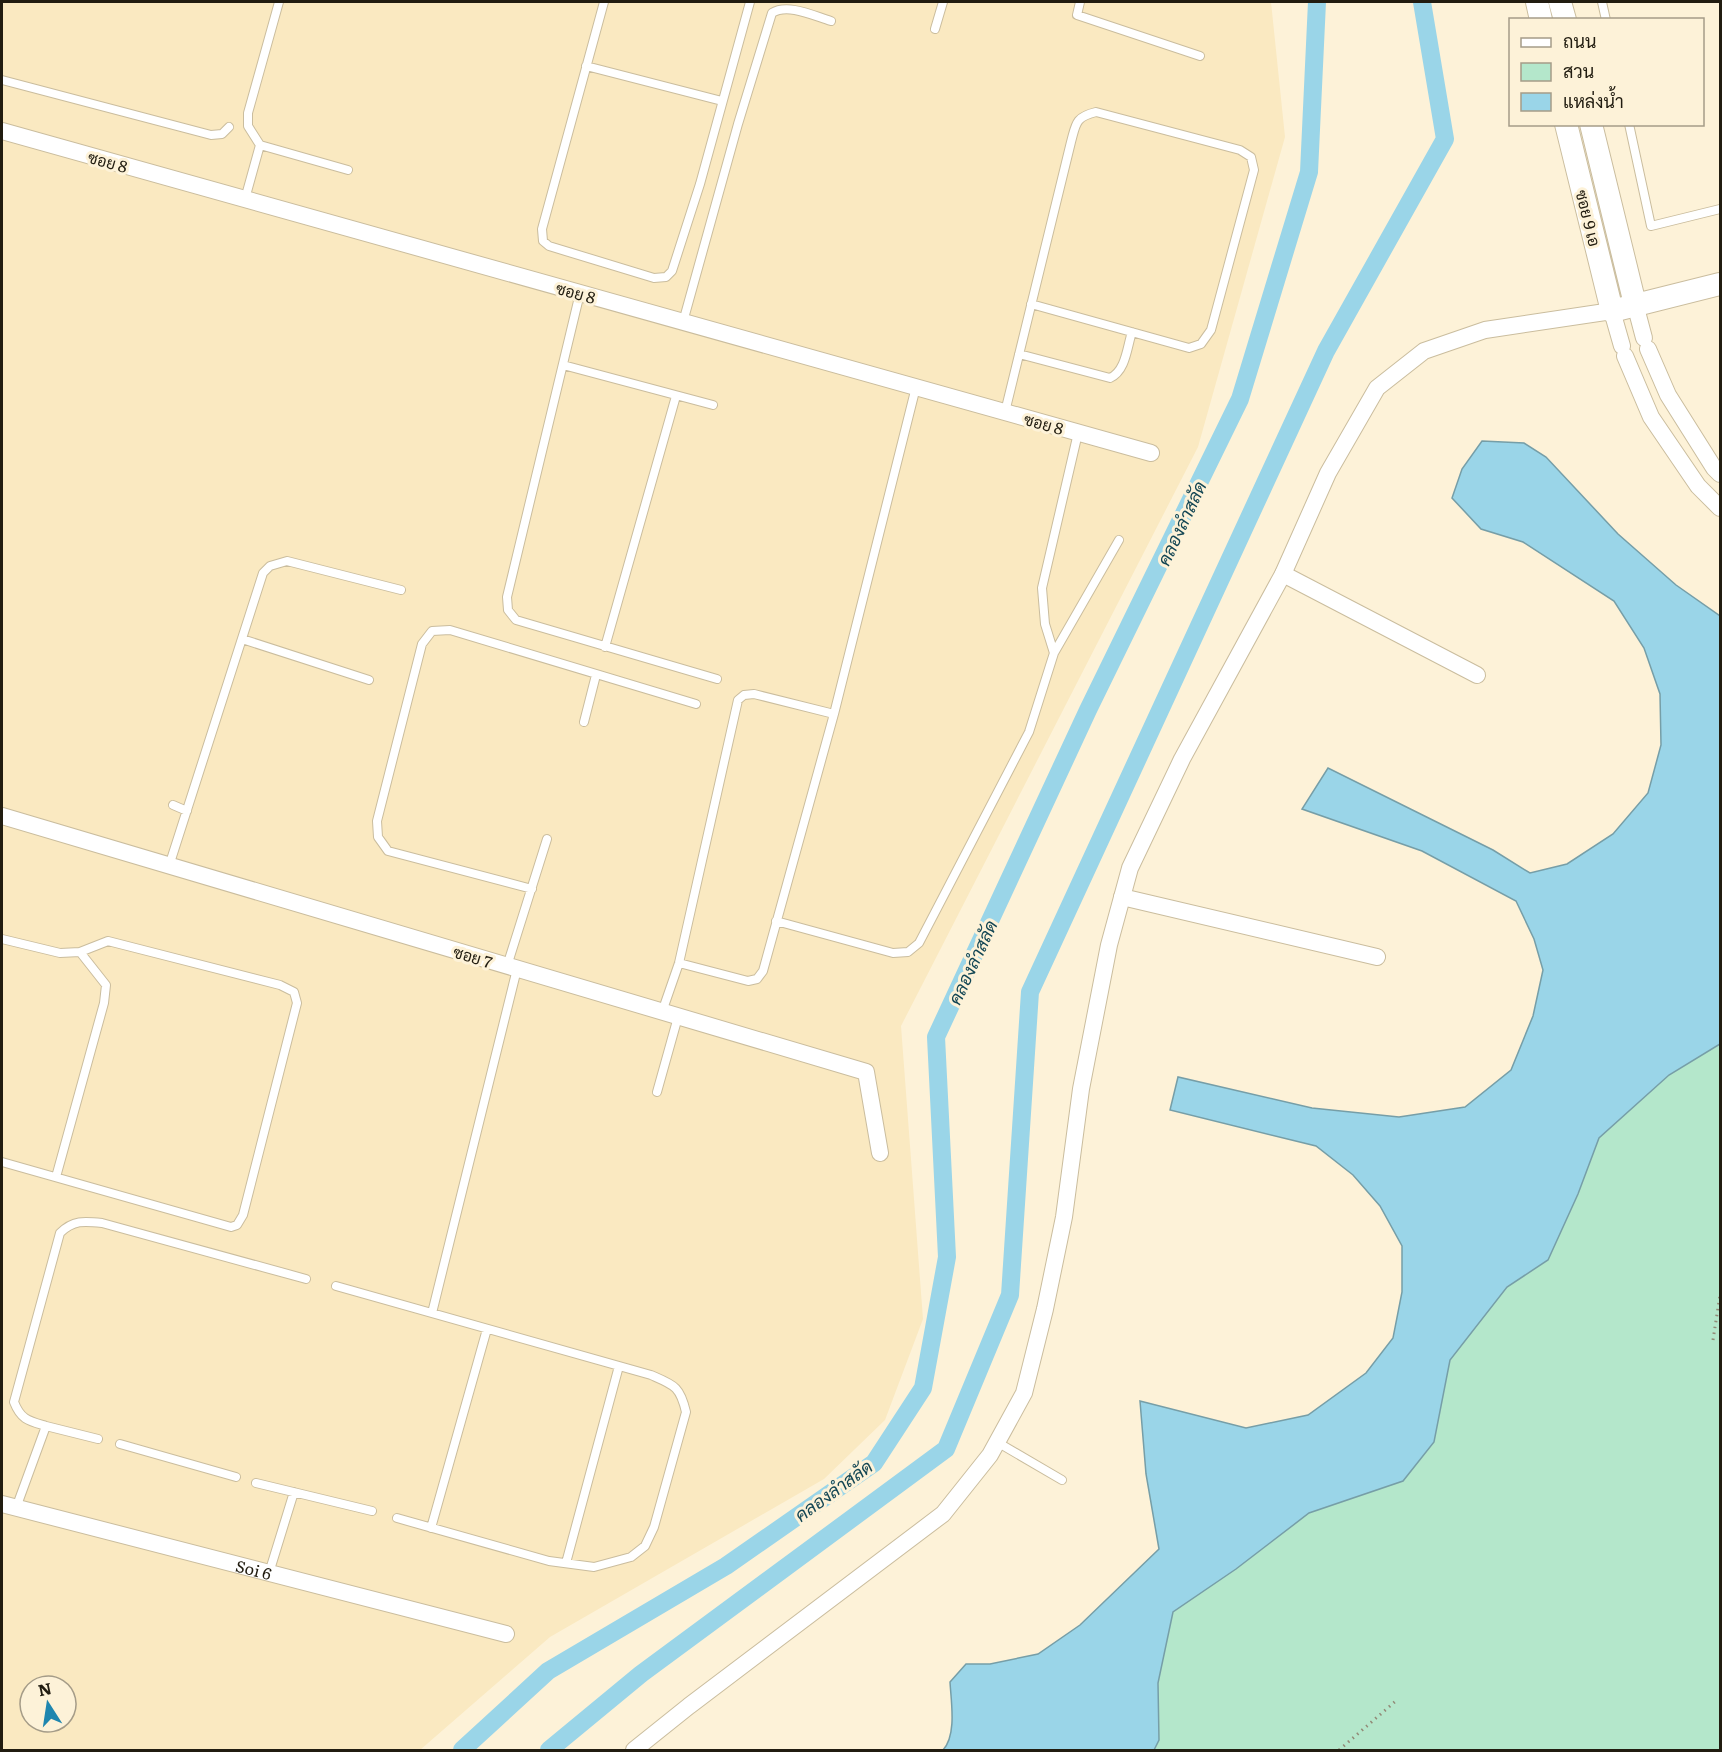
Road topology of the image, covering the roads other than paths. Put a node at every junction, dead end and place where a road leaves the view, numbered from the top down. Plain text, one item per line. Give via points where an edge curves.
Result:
1 (279, 2) edge
2 (604, 2) edge
3 (750, 2) edge
4 (943, 2) edge
5 (1080, 2) edge
6 (1537, 2) edge
7 (1560, 2) edge
8 (1602, 2) edge
9 (1541, 18) edge
10 (1564, 18) edge
11 (1606, 18) edge
12 (831, 21) dead end
13 (935, 30) dead end
14 (1200, 56) dead end
15 (586, 66) junction
16 (2, 80) edge
17 (722, 101) junction
18 (229, 126) dead end
19 (1566, 126) edge
20 (1591, 126) edge
21 (1629, 126) edge
22 (2, 131) edge
23 (260, 146) junction
24 (348, 170) dead end
25 (245, 199) junction
26 (1720, 209) edge
27 (1720, 284) edge
28 (580, 293) junction
29 (1032, 304) junction
30 (1635, 304) junction
31 (1612, 311) junction
32 (683, 322) junction
33 (1132, 332) junction
34 (1019, 354) junction
35 (562, 365) junction
36 (916, 387) junction
37 (676, 396) junction
38 (713, 405) dead end
39 (1005, 412) junction
40 (1077, 433) junction
41 (1150, 453) dead end
42 (1720, 474) edge
43 (1720, 508) edge
44 (1119, 540) dead end
45 (1283, 574) junction
46 (401, 590) dead end
47 (242, 639) junction
48 (605, 647) junction
49 (1054, 653) junction
50 (596, 675) junction
51 (1478, 675) dead end
52 (717, 679) dead end
53 (369, 680) dead end
54 (696, 704) dead end
55 (834, 714) junction
56 (584, 722) dead end
57 (173, 805) dead end
58 (187, 811) junction
59 (2, 816) edge
60 (547, 839) dead end
61 (169, 866) junction
62 (531, 889) junction
63 (1122, 897) junction
64 (776, 921) junction
65 (2, 939) edge
66 (80, 952) junction
67 (1377, 957) dead end
68 (679, 963) junction
69 (512, 968) junction
70 (670, 1014) junction
71 (657, 1092) dead end
72 (880, 1153) dead end
73 (2, 1162) edge
74 (56, 1177) junction
75 (306, 1279) dead end
76 (336, 1286) dead end
77 (432, 1313) junction
78 (487, 1329) junction
79 (619, 1366) junction
80 (46, 1426) junction
81 (98, 1438) dead end
82 (997, 1442) junction
83 (120, 1444) dead end
84 (236, 1477) dead end
85 (1062, 1480) dead end
86 (256, 1483) dead end
87 (294, 1492) junction
88 (9, 1506) edge
89 (372, 1511) dead end
90 (397, 1518) dead end
91 (431, 1528) junction
92 (566, 1563) junction
93 (269, 1573) junction
94 (506, 1634) dead end
95 (634, 1750) edge

1 - 23 lane via 248,113 248,126
2 - 15 lane
3 - 17 lane
4 - 13 lane
5 - 14 lane via 1077,15
6 - 9 street
7 - 10 street
8 - 11 lane
12 - 32 lane via 787,9 778,10 769,20
15 - 17 lane
15 - 17 lane via 542,229 543,241 654,278 666,278 672,271
16 - 18 lane via 211,135 222,134
19 - 31 street, ซอย 9 เอ
20 - 30 street, ซอย 9 เอ
21 - 26 lane via 1651,226
22 - 25 street, ซอย 8
23 - 24 lane
23 - 25 lane
25 - 28 street, ซอย 8
27 - 30 street
28 - 32 street, ซอย 8
28 - 35 lane
29 - 33 lane
29 - 33 lane via 1071,142 1083,115 1096,112 1240,150 1251,157 1254,170 1211,330 1201,344 1189,348
29 - 34 lane
30 - 31 street
30 - 42 street via 1646,344 1668,395
31 - 43 street via 1623,351 1651,417 1698,486
31 - 45 street via 1485,330 1424,351 1386,380 1377,388 1328,473
32 - 36 street, ซอย 8
33 - 34 lane via 1121,368 1110,378
34 - 39 lane
35 - 37 lane
35 - 48 lane via 507,597 508,610 516,621
36 - 39 street, ซอย 8
36 - 55 lane
37 - 38 lane
37 - 48 lane
39 - 40 street, ซอย 8
40 - 41 street, ซอย 8
40 - 49 lane via 1042,588 1045,624
44 - 49 lane
45 - 51 street
45 - 63 street via 1182,759 1130,868
46 - 47 lane via 287,561 270,566 263,573
47 - 53 lane
47 - 58 lane
48 - 52 lane
49 - 64 lane via 1029,732 919,943 908,952 893,953
50 - 54 lane
50 - 56 lane
50 - 62 lane via 450,630 432,631 422,644 377,821 378,837 388,851
55 - 64 lane
55 - 68 lane via 754,694 744,694 738,700
57 - 58 lane
58 - 61 lane
59 - 61 street, ซอย 7
60 - 62 lane
61 - 69 street, ซอย 7
62 - 69 lane
63 - 67 street
63 - 82 street via 1081,1089 1064,1217 1045,1309 1024,1393
64 - 68 lane via 758,978 748,981
65 - 66 lane via 60,953
66 - 74 lane via 106,985
66 - 74 lane via 108,941 144,949 280,985 294,992 297,1003 243,1215 237,1225 231,1227
68 - 70 lane
69 - 70 street, ซอย 7
69 - 77 lane
70 - 71 lane
70 - 72 street, ซอย 7 via 866,1072
73 - 74 lane
75 - 80 lane via 102,1223 81,1221 68,1225 60,1233 14,1402 26,1420
76 - 77 lane
77 - 78 lane
78 - 79 lane
78 - 91 lane
79 - 92 lane
79 - 92 lane via 676,1386 686,1412 654,1527 645,1546 631,1557 594,1567
80 - 81 lane
80 - 88 lane
82 - 85 lane
82 - 95 street via 943,1514
83 - 84 lane
86 - 87 lane
87 - 89 lane
87 - 93 lane
88 - 93 street, Soi 6
90 - 91 lane
91 - 92 lane
93 - 94 street, Soi 6

